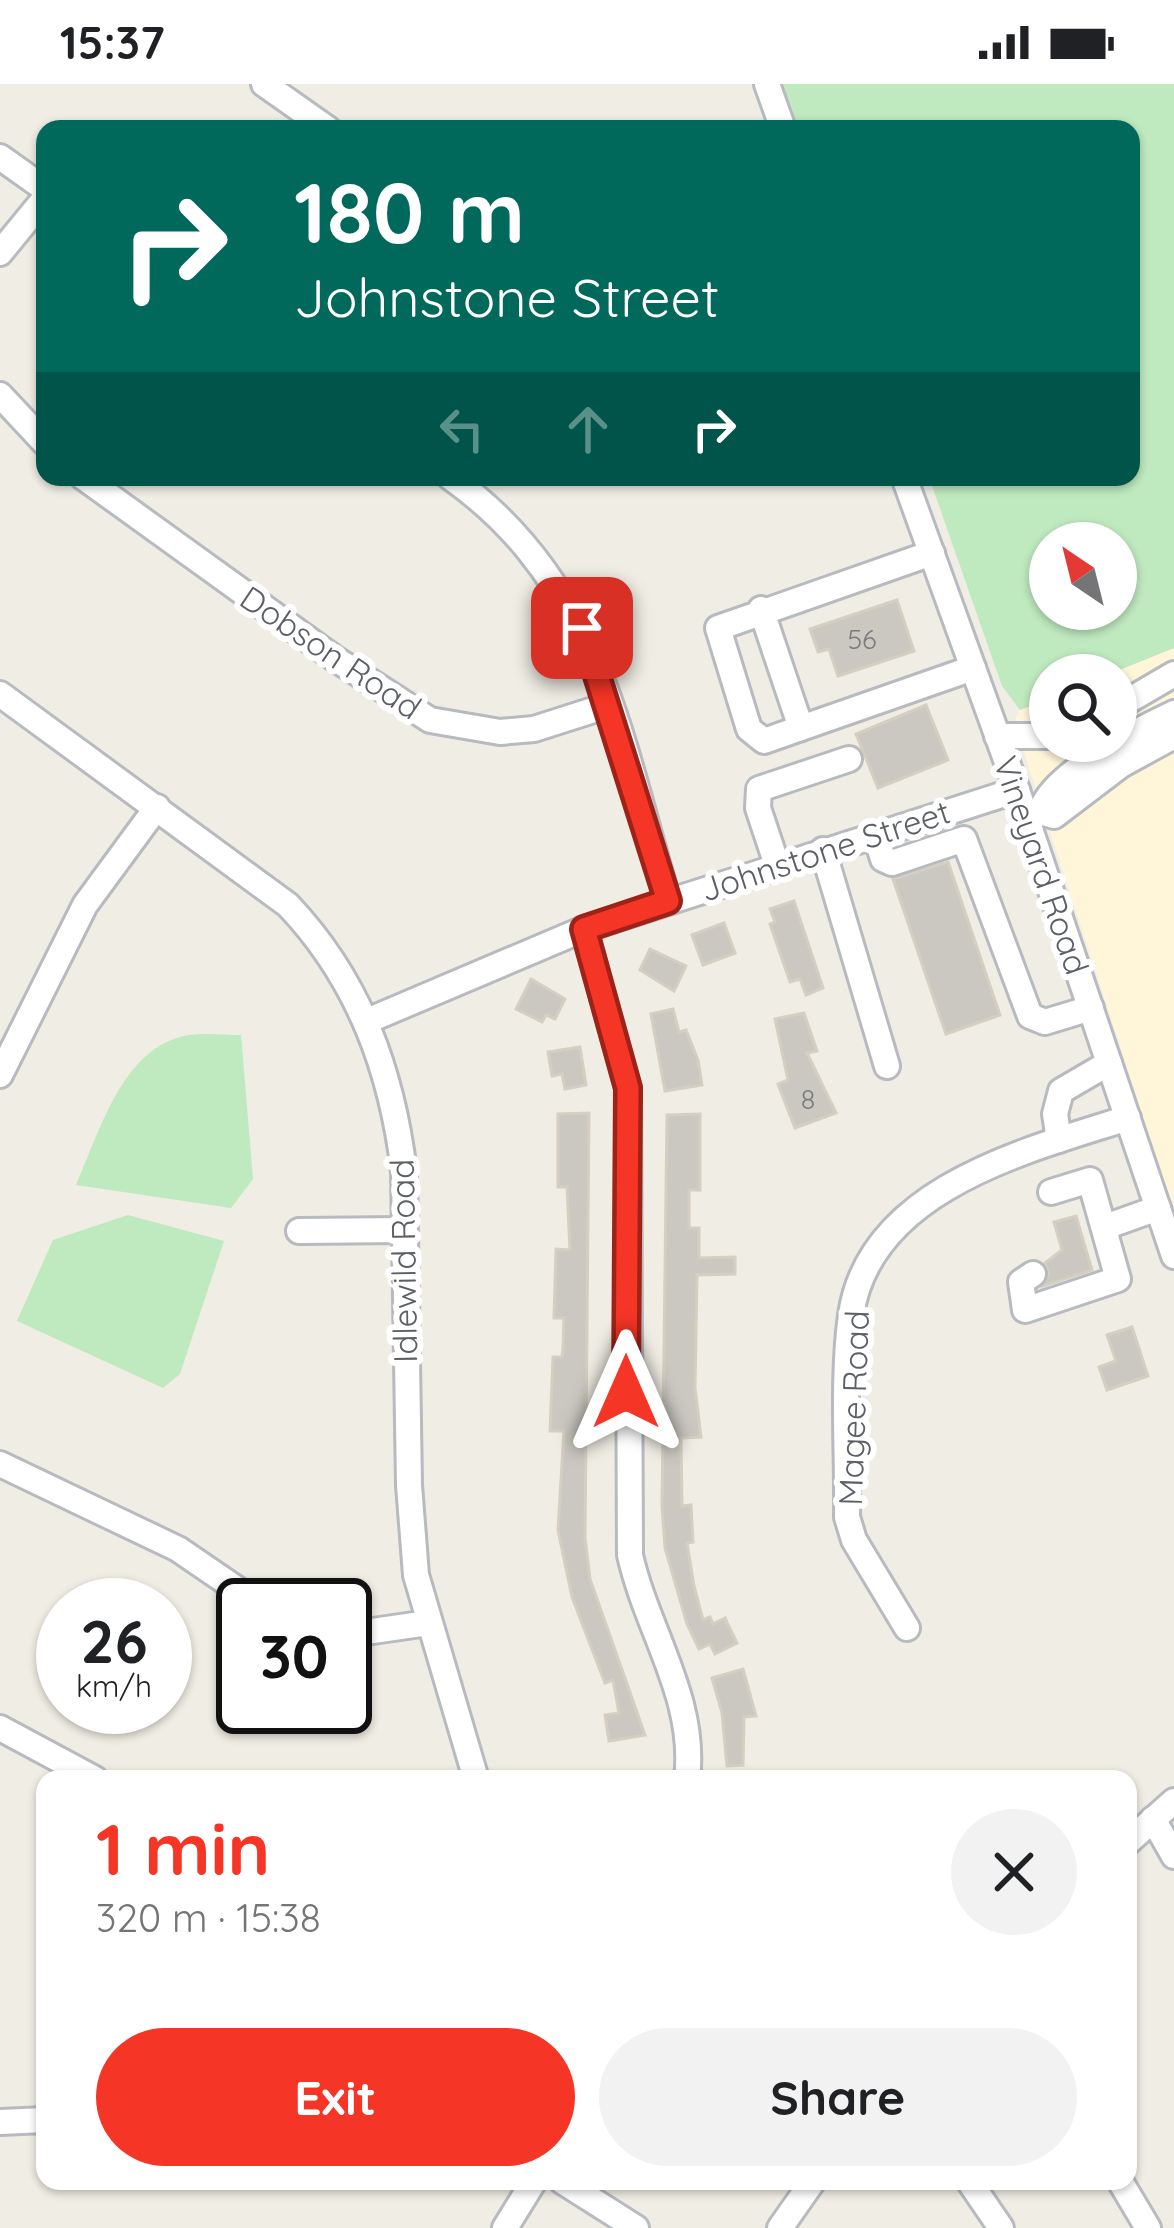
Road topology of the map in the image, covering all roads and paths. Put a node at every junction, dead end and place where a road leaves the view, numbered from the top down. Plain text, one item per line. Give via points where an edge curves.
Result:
1 (265, 84) edge
2 (767, 84) edge
3 (315, 120) edge
4 (779, 120) edge
5 (0, 157) edge
6 (36, 182) edge
7 (36, 209) edge
8 (0, 254) edge
9 (0, 395) edge
10 (36, 433) edge
11 (95, 486) edge
12 (462, 486) edge
13 (907, 486) edge
14 (932, 553) junction
15 (761, 609) junction
16 (973, 668) junction
17 (1174, 674) edge
18 (0, 694) edge
19 (1137, 696) edge
20 (609, 705) junction
21 (1174, 713) edge
22 (801, 728) junction
23 (997, 736) junction
24 (1029, 736) edge
25 (1174, 736) edge
26 (849, 759) dead end
27 (1017, 790) junction
28 (157, 808) junction
29 (1034, 816) junction
30 (875, 833) junction
31 (823, 850) junction
32 (777, 865) junction
33 (668, 901) junction
34 (584, 929) junction
35 (1091, 1008) junction
36 (367, 1021) junction
37 (1109, 1064) junction
38 (887, 1066) dead end
39 (0, 1075) edge
40 (1128, 1118) junction
41 (1059, 1140) junction
42 (1051, 1192) dead end
43 (1158, 1208) junction
44 (1105, 1227) junction
45 (404, 1230) junction
46 (299, 1231) dead end
47 (1174, 1256) edge
48 (1033, 1274) dead end
49 (0, 1464) edge
50 (220, 1578) edge
51 (428, 1623) junction
52 (907, 1628) dead end
53 (372, 1631) edge
54 (0, 1728) edge
55 (77, 1770) edge
56 (473, 1770) edge
57 (687, 1770) edge
58 (1174, 1801) edge
59 (1153, 1819) junction
60 (1137, 1834) edge
61 (1174, 1856) edge
62 (36, 2120) edge
63 (0, 2122) edge
64 (528, 2190) edge
65 (576, 2190) edge
66 (807, 2190) edge
67 (975, 2190) edge
68 (1125, 2190) edge
69 (505, 2228) edge
70 (636, 2228) edge
71 (780, 2228) edge
72 (1001, 2228) edge
73 (1148, 2228) edge

1 - 3 street
2 - 4 street
5 - 6 street
7 - 8 street
9 - 10 street
11 - 20 street, Dobson Road via 430,720 500,732
12 - 20 street via 549,572 593,651
13 - 14 street, Vineyard Road
14 - 15 street
14 - 16 street, Vineyard Road
15 - 22 street
15 - 22 street via 725,622 717,635 755,736 764,741
16 - 22 street
16 - 23 street, Vineyard Road
17 - 19 street
18 - 28 street, Idlewild Road
20 - 33 street
21 - 29 street via 1050,791
23 - 24 street
23 - 27 street, Vineyard Road
25 - 29 street via 1054,816
26 - 32 street via 759,789
27 - 29 street, Vineyard Road
27 - 30 street, Johnstone Street
28 - 36 street, Idlewild Road via 288,905 318,937
28 - 39 street via 85,904
29 - 35 street, Vineyard Road
30 - 31 street, Johnstone Street
30 - 35 street via 883,859 892,862 964,839 1030,1016 1045,1022
31 - 32 street, Johnstone Street
31 - 38 street
32 - 33 street, Johnstone Street
33 - 34 street, Johnstone Street
34 - 36 street, Johnstone Street
34 - 57 street via 628,1088 630,1555 686,1713
35 - 37 street, Vineyard Road
36 - 45 street, Idlewild Road via 399,1126
37 - 40 street, Vineyard Road
37 - 41 street via 1061,1091
40 - 41 street, Magee Road
40 - 43 street, Vineyard Road
41 - 52 street, Magee Road via 943,1188 862,1276 851,1314 847,1517
42 - 44 street via 1090,1180
43 - 44 street
43 - 47 street, Vineyard Road
44 - 48 street via 1118,1279 1025,1310 1021,1282
45 - 46 street
45 - 51 street, Idlewild Road via 409,1484
49 - 50 street via 178,1549
51 - 53 street
51 - 56 street, Idlewild Road
54 - 55 street
58 - 59 street
59 - 60 street
59 - 61 street
62 - 63 street
64 - 69 street
65 - 70 street
66 - 71 street
67 - 72 street
68 - 73 street

